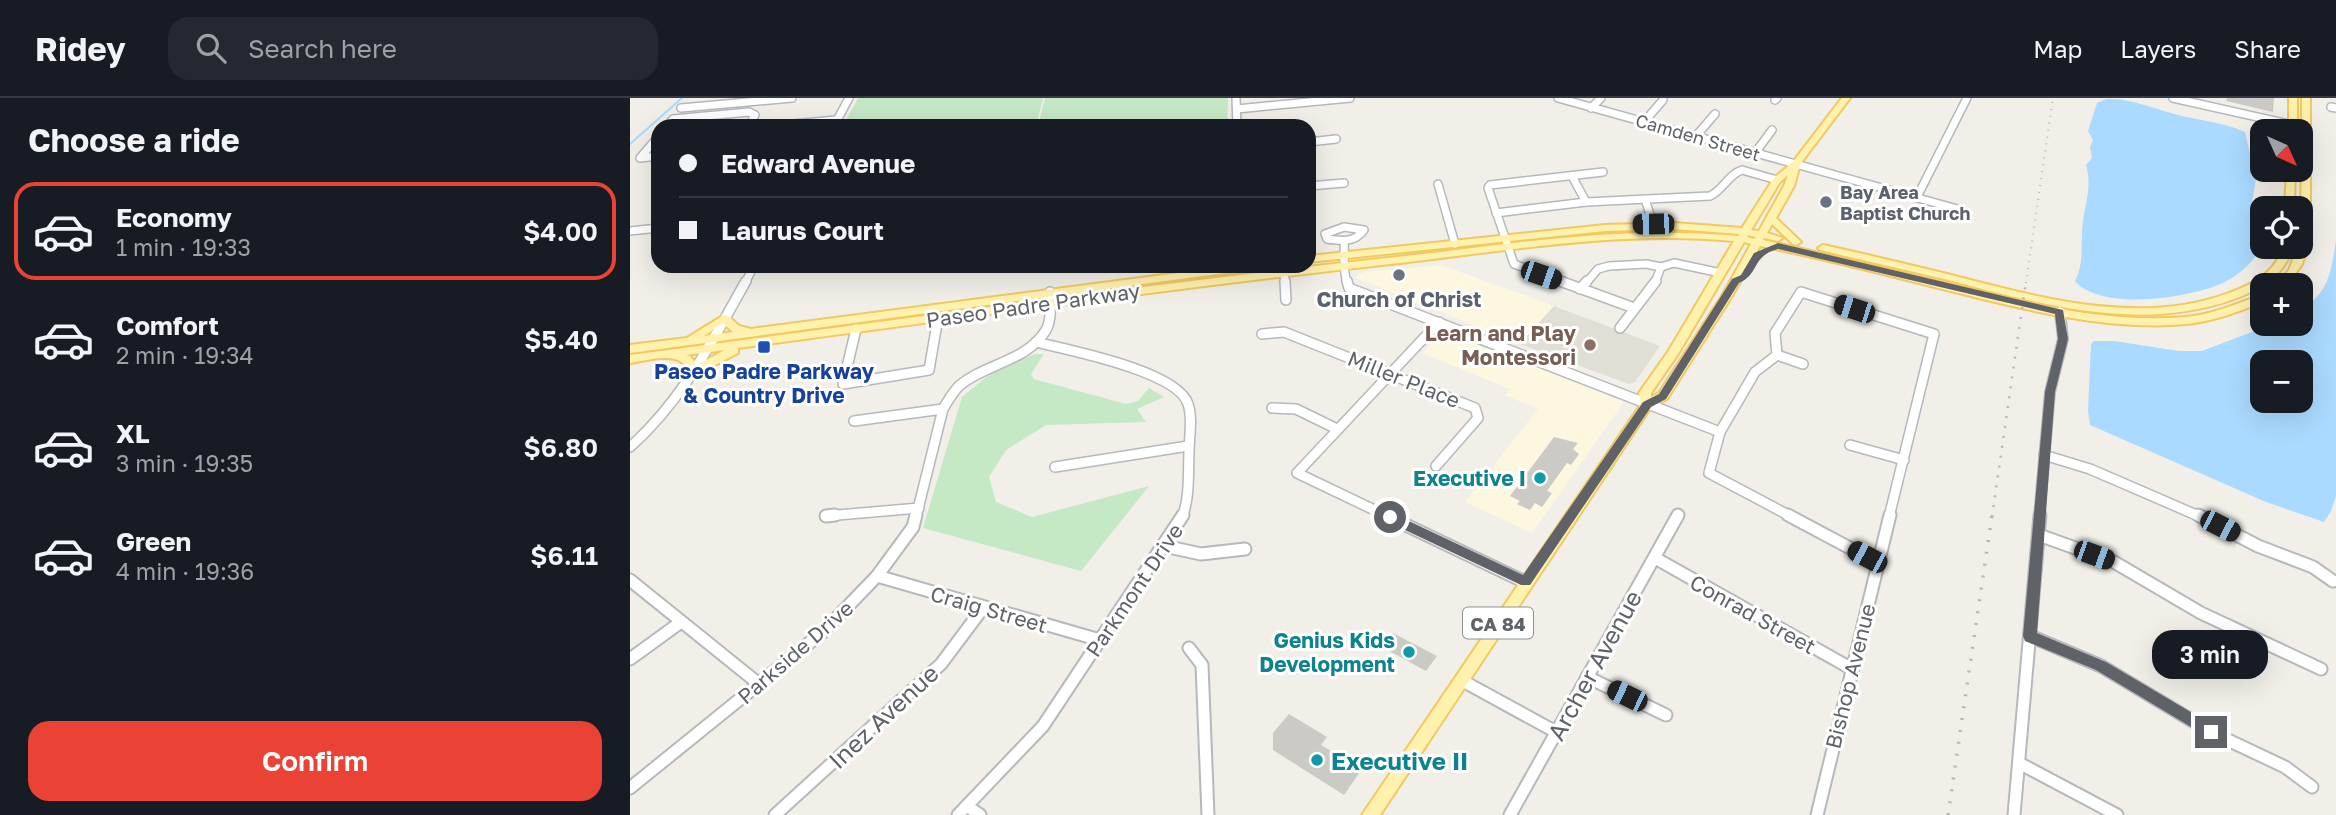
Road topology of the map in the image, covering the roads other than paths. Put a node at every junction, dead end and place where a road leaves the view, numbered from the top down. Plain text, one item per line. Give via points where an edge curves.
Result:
1 (792, 98) edge
2 (849, 98) edge
3 (1236, 98) edge
4 (1350, 98) edge
5 (1558, 98) edge
6 (1601, 98) edge
7 (1846, 98) edge
8 (1967, 98) edge
9 (2173, 98) edge
10 (2293, 98) edge
11 (2306, 98) edge
12 (1663, 100) dead end
13 (2208, 102) edge
14 (681, 108) dead end
15 (1591, 108) junction
16 (1237, 109) junction
17 (1715, 114) dead end
18 (673, 119) edge
19 (753, 119) edge
20 (837, 119) edge
21 (1237, 119) edge
22 (2264, 119) edge
23 (2293, 119) edge
24 (1644, 122) junction
25 (1772, 130) dead end
26 (1696, 136) junction
27 (1336, 139) dead end
28 (1316, 141) edge
29 (651, 145) edge
30 (1755, 153) junction
31 (651, 157) edge
32 (1796, 164) junction
33 (1603, 172) dead end
34 (1573, 176) junction
35 (1777, 180) junction
36 (1344, 183) dead end
37 (1438, 184) dead end
38 (1316, 185) edge
39 (1917, 197) junction
40 (1645, 199) junction
41 (1586, 202) junction
42 (1961, 210) dead end
43 (1496, 213) junction
44 (1770, 217) junction
45 (1653, 224) junction
46 (651, 229) edge
47 (630, 231) edge
48 (1743, 235) junction
49 (1758, 238) junction
50 (1344, 241) dead end
51 (1796, 242) junction
52 (1506, 243) junction
53 (1455, 244) junction
54 (1778, 246) junction
55 (1316, 259) edge
56 (2282, 259) edge
57 (1343, 261) junction
58 (1316, 266) edge
59 (1661, 267) junction
60 (750, 273) edge
61 (1218, 273) edge
62 (1284, 273) edge
63 (1721, 273) junction
64 (2292, 273) edge
65 (1735, 281) junction
66 (1580, 289) junction
67 (1050, 298) junction
68 (1286, 300) dead end
69 (2250, 305) edge
70 (1634, 308) junction
71 (2060, 312) junction
72 (724, 318) junction
73 (937, 318) junction
74 (1439, 322) junction
75 (1620, 328) dead end
76 (856, 330) junction
77 (1262, 334) dead end
78 (752, 339) junction
79 (1036, 342) junction
80 (709, 344) junction
81 (630, 349) edge
82 (672, 349) junction
83 (1777, 355) junction
84 (630, 359) edge
85 (1803, 364) dead end
86 (695, 372) junction
87 (1389, 373) junction
88 (1647, 404) junction
89 (943, 408) junction
90 (1272, 408) dead end
91 (854, 421) dead end
92 (1337, 429) junction
93 (1720, 432) junction
94 (1850, 445) dead end
95 (1188, 446) junction
96 (630, 447) edge
97 (2044, 455) junction
98 (1904, 460) junction
99 (1436, 466) dead end
100 (1055, 467) dead end
101 (919, 508) junction
102 (1678, 515) dead end
103 (826, 516) dead end
104 (2039, 535) junction
105 (1164, 546) junction
106 (1245, 549) dead end
107 (1655, 558) junction
108 (1878, 563) junction
109 (877, 576) junction
110 (630, 580) edge
111 (2333, 581) dead end
112 (1525, 582) junction
113 (982, 608) junction
114 (681, 622) junction
115 (2030, 636) junction
116 (1100, 640) junction
117 (1189, 648) dead end
118 (630, 659) edge
119 (1852, 669) junction
120 (2321, 669) dead end
121 (1587, 677) junction
122 (1461, 680) junction
123 (759, 684) junction
124 (1666, 715) dead end
125 (1556, 732) junction
126 (2020, 763) junction
127 (2312, 787) dead end
128 (630, 788) edge
129 (962, 810) edge
130 (775, 815) edge
131 (980, 815) edge
132 (1208, 815) edge
133 (1370, 815) edge
134 (1510, 815) edge
135 (1816, 815) edge
136 (2014, 815) edge
137 (2117, 815) edge

1 - 14 street
2 - 20 street
3 - 16 street
4 - 16 street
5 - 15 street, Camden Street
6 - 15 street
7 - 32 main road, CA 84
8 - 39 street
9 - 13 street
10 - 23 main road
11 - 64 main road via 2305,238
12 - 24 street
13 - 22 street
15 - 24 street, Camden Street
16 - 21 street
17 - 26 street
18 - 19 street via 749,112 755,115
24 - 26 street, Camden Street
25 - 30 street
26 - 30 street, Camden Street
27 - 28 street
29 - 31 street via 640,158
30 - 32 street, Camden Street
32 - 35 main road, CA 84
32 - 39 street, Camden Street
32 - 44 main road, CA 84
33 - 34 street
34 - 41 street
34 - 43 street via 1487,186
35 - 40 street via 1737,171 1710,196
35 - 48 main road, CA 84
36 - 38 street
37 - 53 street
39 - 42 street, Camden Street
40 - 41 street
40 - 45 street
41 - 43 street
43 - 52 street
44 - 49 main road, CA 84
44 - 51 main road
45 - 48 main road, Paseo Padre Parkway
45 - 52 main road, Paseo Padre Parkway via 1593,227
46 - 47 street
48 - 49 main road, Paseo Padre Parkway
48 - 52 main road, Paseo Padre Parkway via 1636,233
48 - 63 main road, CA 84
49 - 51 main road, Paseo Padre Parkway
49 - 54 main road, Paseo Padre Parkway
49 - 65 main road, CA 84
50 - 57 street
51 - 56 main road, Paseo Padre Parkway via 2057,304 2129,311 2192,308 2237,296 2265,281
52 - 53 main road, Paseo Padre Parkway
52 - 57 main road, Paseo Padre Parkway
52 - 66 street via 1514,264 1521,269
53 - 57 main road, Paseo Padre Parkway
54 - 65 main road via 1757,255 1745,277
54 - 71 main road, Paseo Padre Parkway
55 - 57 main road, Paseo Padre Parkway
57 - 58 main road, Paseo Padre Parkway
57 - 74 street via 1349,288
59 - 63 street via 1687,264
59 - 66 street via 1598,269
59 - 70 street via 1657,280
60 - 72 street
61 - 67 main road, Paseo Padre Parkway
62 - 68 street
63 - 88 main road, CA 84 via 1645,393
65 - 88 main road, CA 84 via 1663,396
66 - 70 street
67 - 73 main road, Paseo Padre Parkway
67 - 78 main road, Paseo Padre Parkway
67 - 79 street via 1046,332
69 - 71 main road, Paseo Padre Parkway via 2223,314 2170,320
70 - 75 street
71 - 97 street via 2063,339 2050,392
72 - 78 main road
72 - 80 street
72 - 82 main road
73 - 76 main road, Paseo Padre Parkway
73 - 76 street via 929,370 843,384
74 - 87 street
74 - 88 street
76 - 78 main road, Paseo Padre Parkway
77 - 87 street, Miller Place via 1284,332
78 - 80 main road, Paseo Padre Parkway
78 - 86 main road
79 - 89 street, Parkside Drive via 971,377
79 - 95 street, Parkmont Drive via 1144,372 1181,390 1189,404
80 - 82 main road, Paseo Padre Parkway
80 - 86 street
81 - 82 main road, Paseo Padre Parkway
82 - 84 main road, Paseo Padre Parkway
82 - 86 main road
83 - 85 street
83 - 93 street via 1755,372
83 - 98 street, Bishop Avenue via 1775,333 1801,292 1934,334
86 - 96 street via 659,421
87 - 92 street
87 - 99 street, Miller Place via 1475,408 1478,418
88 - 93 street
88 - 112 main road, CA 84
89 - 91 street
89 - 101 street, Parkside Drive
90 - 92 street via 1296,409
92 - 112 street via 1297,473
93 - 108 street via 1709,473
94 - 98 street
95 - 100 street
95 - 105 street, Parkmont Drive via 1184,514
97 - 104 street
97 - 111 street via 2182,506
98 - 108 street, Bishop Avenue
101 - 103 street
101 - 109 street, Parkside Drive via 902,545
102 - 107 street, Archer Avenue
104 - 115 street
104 - 120 street via 2114,562 2201,613
105 - 106 street via 1201,554
105 - 116 street, Parkmont Drive
107 - 119 street, Conrad Street
107 - 121 street, Archer Avenue
108 - 119 street, Bishop Avenue
109 - 113 street, Craig Street
109 - 123 street, Parkside Drive via 824,631
110 - 114 street
112 - 122 main road, CA 84
113 - 116 street, Craig Street
113 - 130 street, Inez Avenue via 941,664
114 - 118 street
114 - 123 street
115 - 126 street
115 - 127 street via 2101,666 2211,732 2285,767
116 - 129 street, Parkmont Drive via 1043,726
117 - 132 street via 1202,665
119 - 135 street, Bishop Avenue
121 - 124 street
121 - 125 street, Archer Avenue
122 - 125 street
122 - 133 main road, CA 84
123 - 128 street, Parkside Drive
125 - 134 street, Archer Avenue
126 - 136 street
126 - 137 street
129 - 131 street

